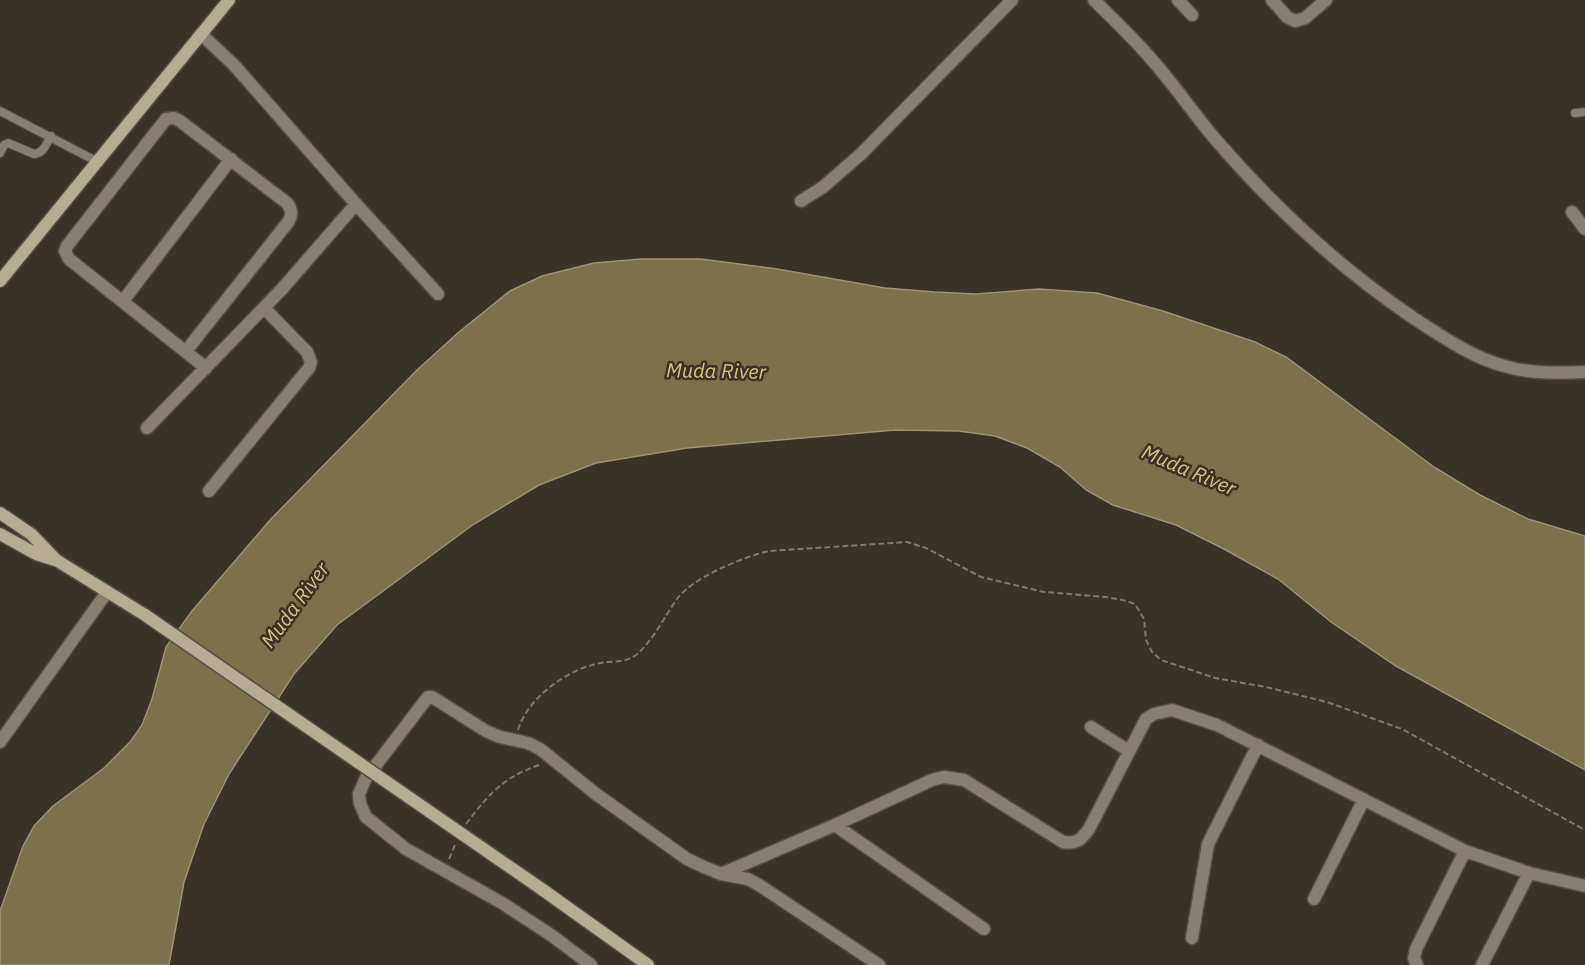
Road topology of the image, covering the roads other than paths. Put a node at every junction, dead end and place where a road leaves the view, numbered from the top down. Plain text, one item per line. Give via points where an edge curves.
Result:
1 (229, 0) edge
2 (1012, 0) edge
3 (1094, 0) edge
4 (1178, 0) edge
5 (1272, 0) edge
6 (1326, 0) edge
7 (1192, 15) dead end
8 (201, 34) junction
9 (0, 111) edge
10 (1585, 112) edge
11 (1575, 113) dead end
12 (51, 136) junction
13 (0, 153) edge
14 (231, 159) junction
15 (96, 161) junction
16 (801, 201) dead end
17 (356, 204) junction
18 (1572, 212) dead end
19 (1585, 229) edge
20 (0, 281) edge
21 (438, 294) dead end
22 (123, 301) junction
23 (264, 308) junction
24 (186, 351) junction
25 (206, 368) junction
26 (1585, 372) edge
27 (147, 428) dead end
28 (209, 491) dead end
29 (0, 513) edge
30 (0, 534) edge
31 (56, 560) junction
32 (106, 592) junction
33 (1091, 727) dead end
34 (0, 742) edge
35 (1258, 745) junction
36 (1129, 751) junction
37 (1364, 799) junction
38 (835, 825) junction
39 (1465, 851) junction
40 (1529, 873) junction
41 (721, 874) junction
42 (1585, 886) edge
43 (1314, 899) dead end
44 (984, 929) dead end
45 (1192, 938) dead end
46 (591, 965) edge
47 (648, 965) edge
48 (879, 965) edge
49 (1417, 965) edge
50 (1482, 965) edge

1 - 8 main road
2 - 16 street via 861,154
3 - 26 street via 1146,52 1217,141 1273,201 1390,302 1489,362 1549,374
4 - 7 street
5 - 6 street via 1296,21
8 - 15 main road
8 - 17 street via 234,65
9 - 12 lane
10 - 11 lane
12 - 13 lane via 42,152 34,154 8,143
12 - 15 lane
14 - 22 street
14 - 22 street via 174,118 166,118 74,237 65,251 69,259
14 - 24 street via 287,203 292,214
15 - 20 main road
17 - 21 street
17 - 23 street
18 - 19 street
22 - 24 street
23 - 25 street
23 - 28 street via 307,352 311,362
24 - 25 street
25 - 27 street
29 - 31 main road via 31,534
30 - 31 main road
31 - 32 main road
32 - 34 street
32 - 47 main road, bridge via 145,615
33 - 36 street
35 - 36 street via 1217,725 1172,710 1146,719
35 - 37 street
35 - 45 street via 1206,849
36 - 38 street via 1089,829 1072,844 955,777 932,780
37 - 39 street
37 - 43 street
38 - 41 street
38 - 44 street
39 - 40 street
39 - 49 street via 1416,949
40 - 42 street
40 - 50 street
41 - 46 street via 687,859 534,746 486,731 428,697 366,778 359,794 366,817 406,849 551,935
41 - 48 street via 759,885

